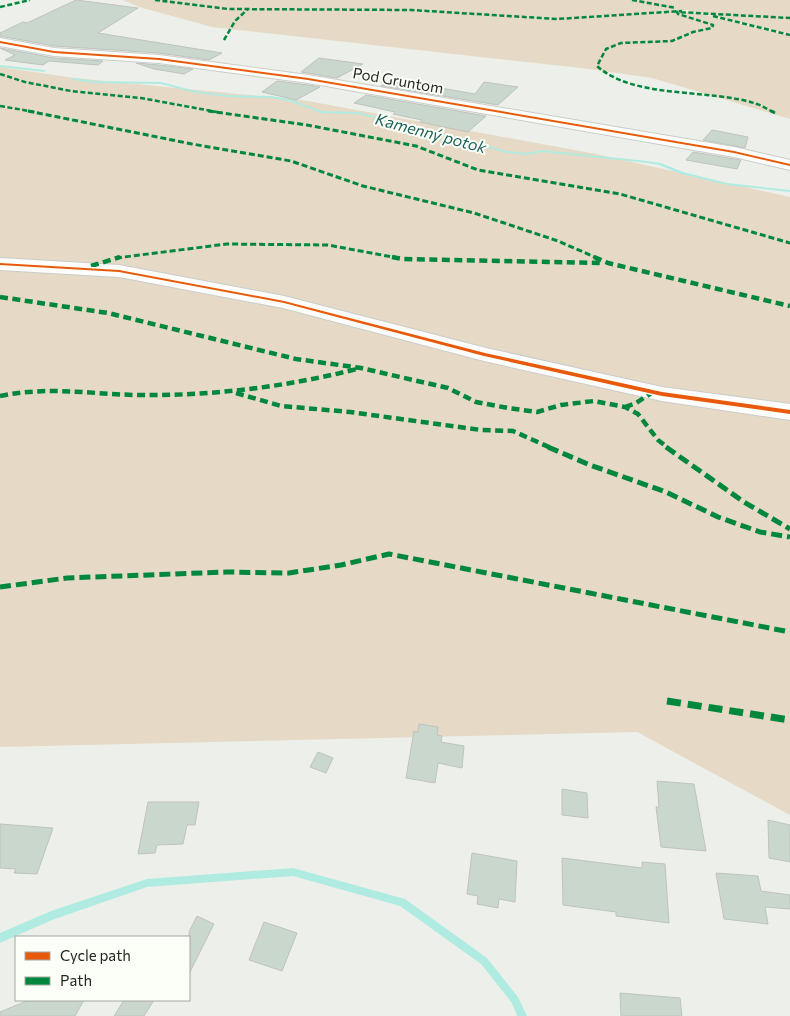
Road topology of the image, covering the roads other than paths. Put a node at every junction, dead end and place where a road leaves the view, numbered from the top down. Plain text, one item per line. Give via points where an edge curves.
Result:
1 (0, 42) edge
2 (790, 165) edge
3 (0, 264) edge
4 (790, 412) edge

1 - 2 street, Pod Gruntom via 54,52 159,59 308,79 734,152
3 - 4 street via 119,271 284,302 484,354 662,394

